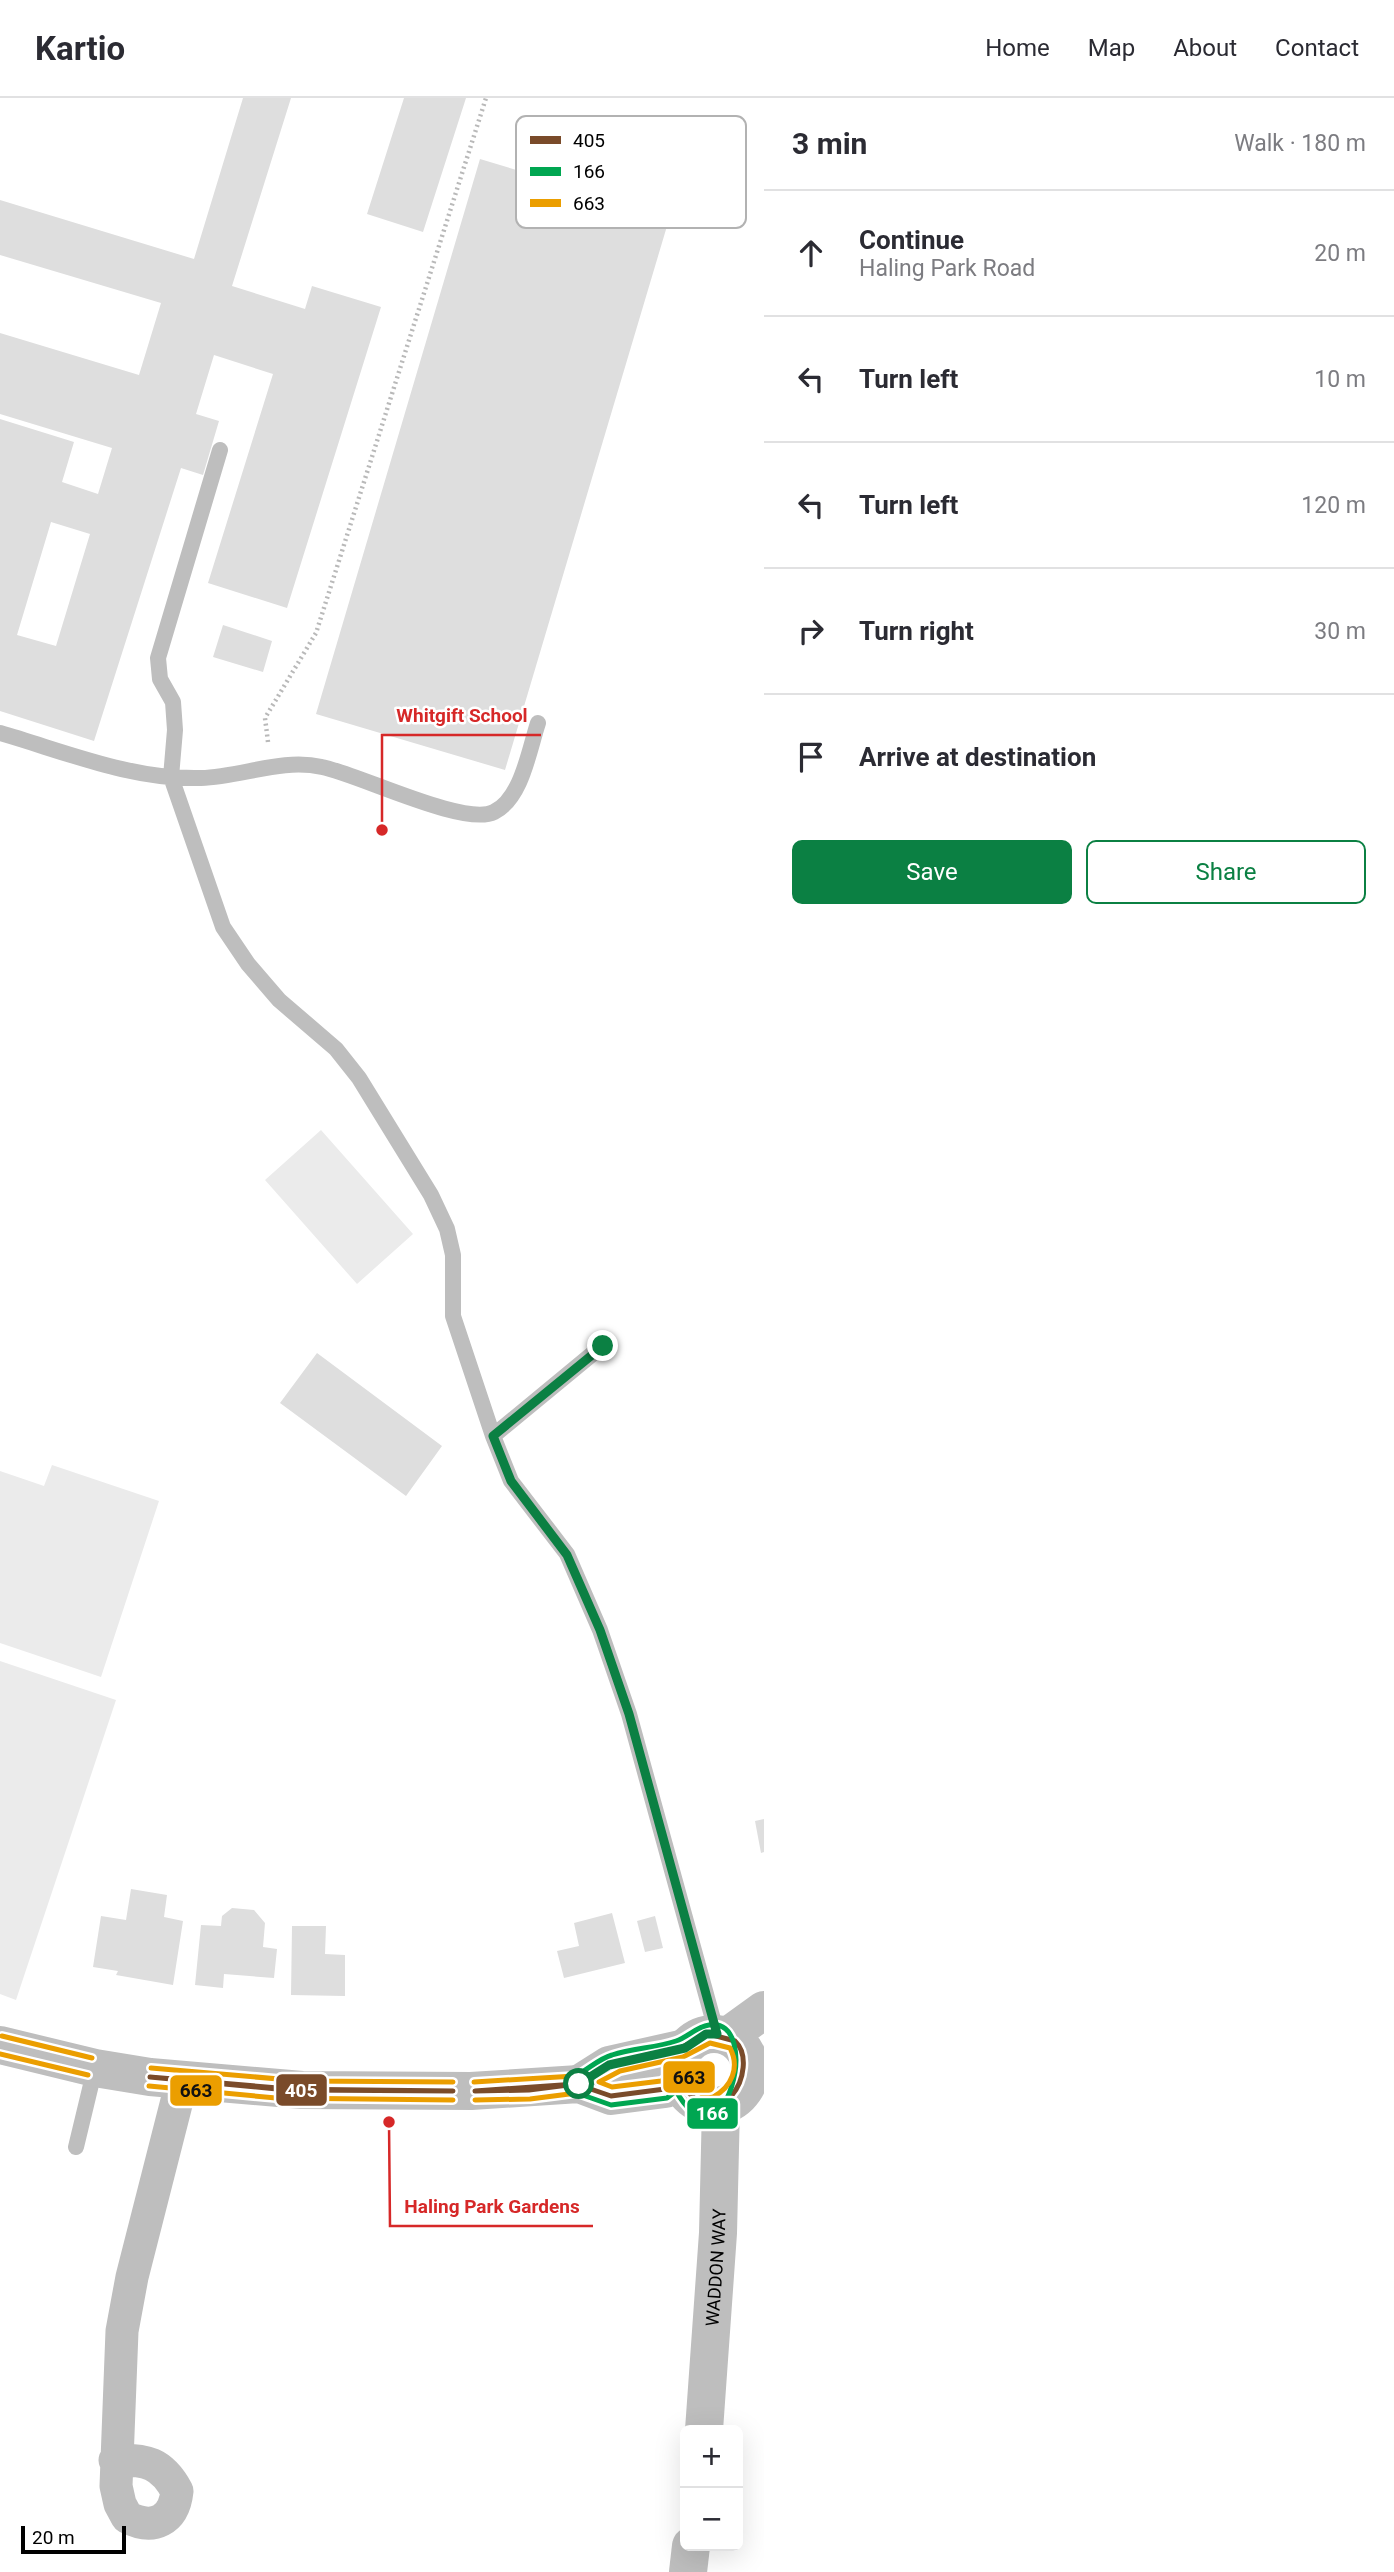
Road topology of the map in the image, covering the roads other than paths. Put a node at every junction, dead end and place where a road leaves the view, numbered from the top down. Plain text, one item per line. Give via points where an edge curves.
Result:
1 (220, 450) dead end
2 (538, 723) dead end
3 (0, 733) edge
4 (172, 777) junction
5 (603, 1346) dead end
6 (493, 1436) junction
7 (764, 2011) edge
8 (0, 2045) edge
9 (702, 2049) junction
10 (95, 2068) junction
11 (757, 2074) edge
12 (181, 2081) junction
13 (720, 2106) junction
14 (76, 2147) dead end
15 (704, 2425) edge
16 (116, 2460) dead end
17 (690, 2551) edge
18 (688, 2572) edge

1 - 4 lane via 158,658 160,679 173,702
2 - 4 lane via 508,801 494,813 474,816 322,766 272,766 204,778
3 - 4 lane via 119,769
4 - 6 lane via 223,927 279,1000 336,1049 359,1078 447,1229 453,1255 453,1316
5 - 6 lane
6 - 9 lane via 511,1481 567,1555 629,1714
7 - 9 street
8 - 10 street
9 - 11 street via 748,2056
9 - 12 street via 665,2089 611,2096 579,2084 377,2093
9 - 13 street via 686,2094 701,2104
10 - 12 street
10 - 14 lane
11 - 13 street via 741,2095
12 - 16 street via 126,2308
13 - 15 street, WADDON WAY via 718,2233
17 - 18 street

